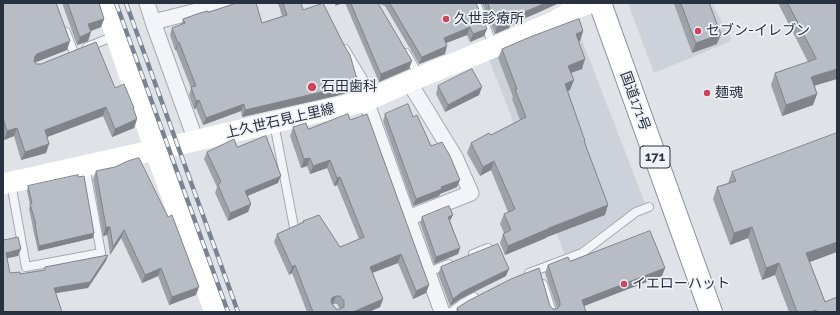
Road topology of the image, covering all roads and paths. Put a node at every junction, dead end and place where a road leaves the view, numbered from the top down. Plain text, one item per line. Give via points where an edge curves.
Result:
1 (105, 3) edge
2 (147, 3) edge
3 (229, 3) edge
4 (476, 3) edge
5 (590, 3) edge
6 (600, 3) edge
7 (153, 22) junction
8 (64, 24) edge
9 (116, 36) junction
10 (400, 43) edge
11 (342, 44) edge
12 (494, 47) junction
13 (414, 79) junction
14 (370, 99) junction
15 (274, 122) junction
16 (196, 141) junction
17 (155, 150) junction
18 (85, 166) junction
19 (7, 183) edge
20 (650, 207) dead end
21 (408, 218) junction
22 (294, 227) edge
23 (488, 248) edge
24 (468, 256) edge
25 (455, 261) edge
26 (428, 272) junction
27 (520, 277) edge
28 (541, 277) edge
29 (483, 293) edge
30 (215, 312) edge
31 (442, 312) edge
32 (451, 312) edge
33 (552, 312) edge
34 (711, 312) edge

1 - 9 main road
2 - 7 street
3 - 7 street
4 - 12 lane
5 - 12 main road, 上久世石見上里線 via 576,8 554,22
6 - 34 highway, 国道171号 / 171
7 - 16 street
8 - 9 lane via 70,54
9 - 17 main road
10 - 13 lane
11 - 14 lane
12 - 13 main road, 上久世石見上里線
13 - 14 main road, 上久世石見上里線
13 - 21 street via 456,157 471,193
14 - 15 main road, 上久世石見上里線
14 - 21 street
15 - 16 main road, 上久世石見上里線
15 - 22 lane
16 - 17 main road, 上久世石見上里線
17 - 18 main road, 上久世石見上里線
17 - 30 main road
18 - 19 main road, 上久世石見上里線
18 - 19 lane via 101,253 26,267
20 - 27 lane via 636,212 582,253
21 - 26 street
23 - 24 lane
25 - 26 lane
26 - 31 street
28 - 33 lane
29 - 32 lane

